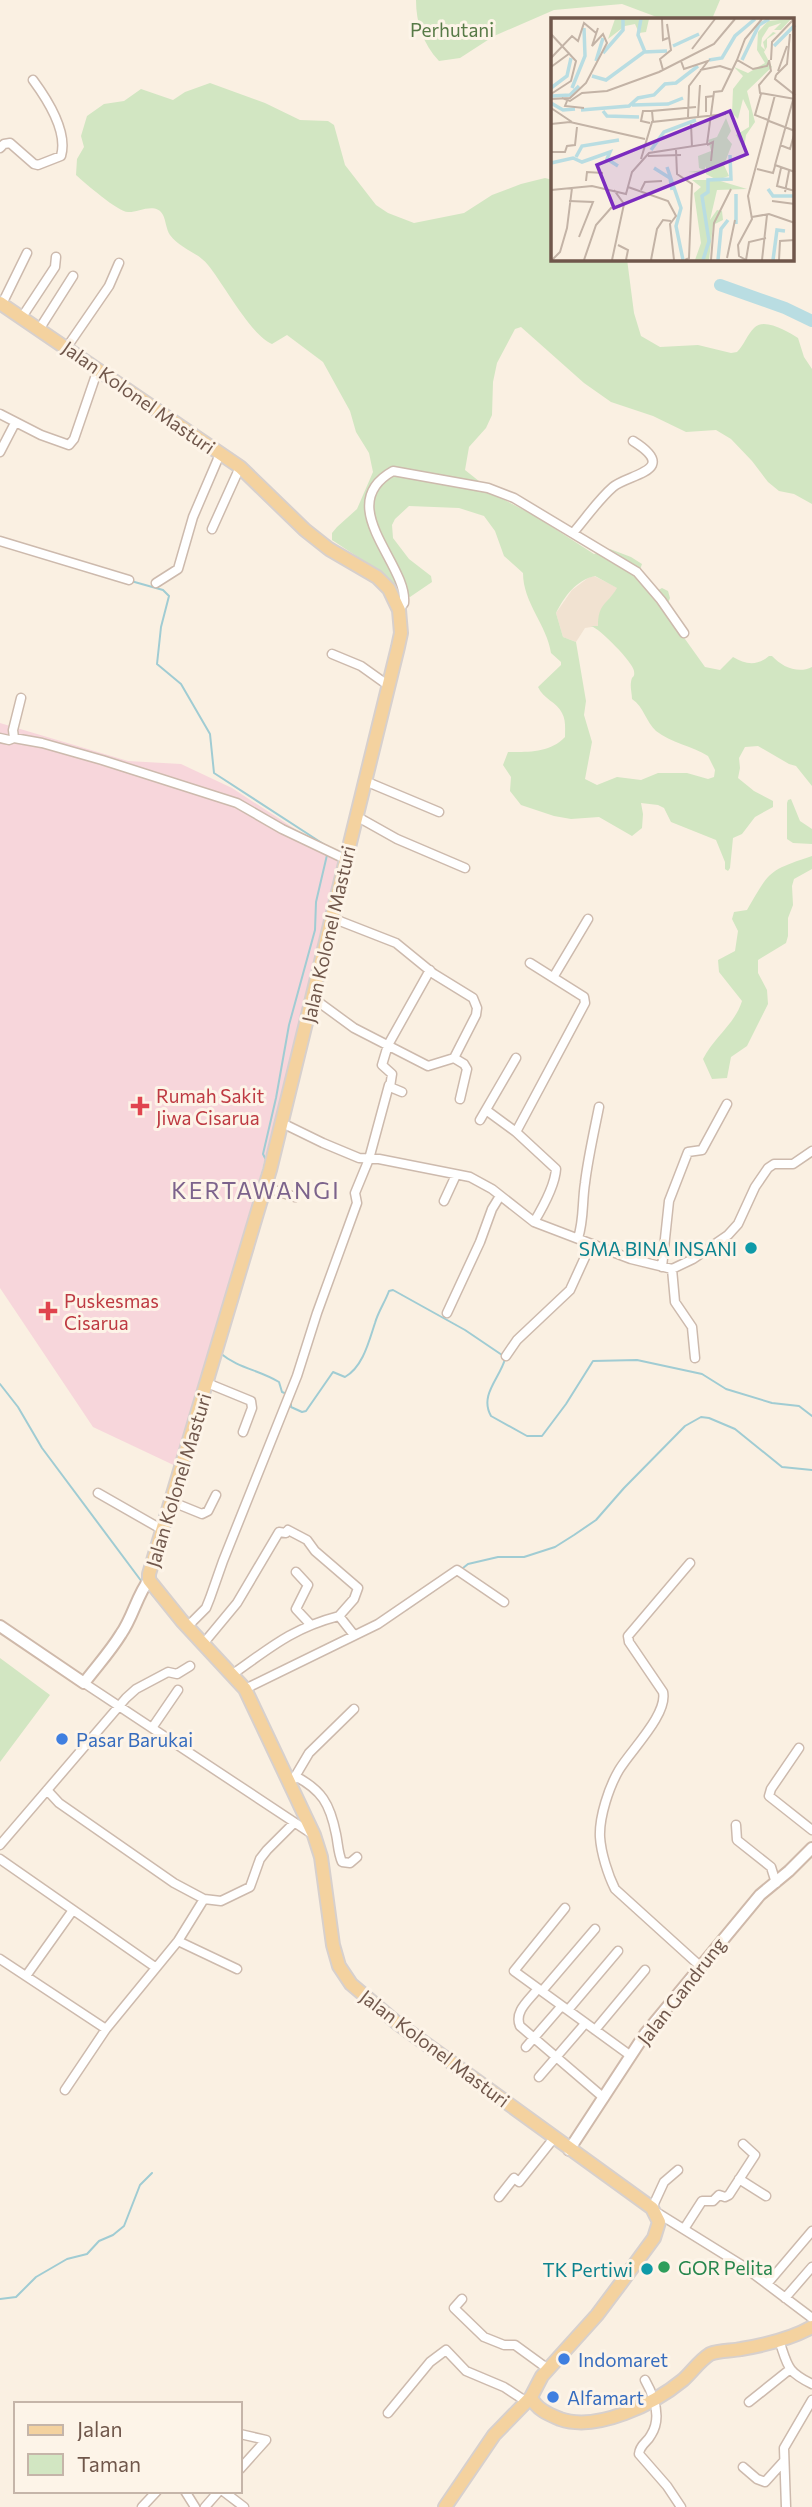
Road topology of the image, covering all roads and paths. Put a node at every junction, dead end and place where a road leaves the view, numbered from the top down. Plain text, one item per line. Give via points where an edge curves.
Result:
1 (33, 80) dead end
2 (0, 148) edge
3 (27, 253) dead end
4 (56, 257) dead end
5 (119, 263) dead end
6 (74, 276) dead end
7 (1, 303) edge
8 (22, 317) junction
9 (40, 328) junction
10 (67, 347) junction
11 (98, 369) junction
12 (0, 414) edge
13 (15, 423) junction
14 (633, 441) dead end
15 (0, 452) edge
16 (220, 454) junction
17 (240, 467) junction
18 (212, 529) dead end
19 (573, 533) junction
20 (0, 541) edge
21 (129, 580) dead end
22 (156, 583) dead end
23 (399, 610) junction
24 (684, 633) dead end
25 (332, 653) dead end
26 (389, 685) junction
27 (21, 698) dead end
28 (0, 738) edge
29 (14, 738) junction
30 (365, 781) junction
31 (439, 812) dead end
32 (356, 817) junction
33 (345, 859) junction
34 (465, 868) dead end
35 (331, 918) junction
36 (588, 919) dead end
37 (530, 963) dead end
38 (430, 970) junction
39 (554, 976) junction
40 (313, 998) junction
41 (388, 1045) junction
42 (454, 1058) junction
43 (516, 1058) dead end
44 (389, 1085) junction
45 (402, 1092) dead end
46 (460, 1098) dead end
47 (727, 1104) dead end
48 (598, 1107) dead end
49 (486, 1110) junction
50 (480, 1120) dead end
51 (282, 1123) junction
52 (516, 1132) junction
53 (812, 1151) edge
54 (369, 1159) junction
55 (456, 1175) junction
56 (265, 1187) junction
57 (500, 1196) junction
58 (295, 1198) dead end
59 (444, 1201) dead end
60 (534, 1222) junction
61 (578, 1238) junction
62 (590, 1244) junction
63 (662, 1267) junction
64 (672, 1269) junction
65 (447, 1313) dead end
66 (506, 1356) dead end
67 (695, 1358) dead end
68 (207, 1383) junction
69 (243, 1432) dead end
70 (98, 1493) dead end
71 (216, 1495) dead end
72 (170, 1501) junction
73 (161, 1529) junction
74 (690, 1563) dead end
75 (296, 1572) dead end
76 (147, 1583) junction
77 (504, 1602) dead end
78 (339, 1616) junction
79 (310, 1624) junction
80 (0, 1626) edge
81 (187, 1627) junction
82 (354, 1635) junction
83 (204, 1644) junction
84 (190, 1666) dead end
85 (233, 1674) junction
86 (84, 1684) junction
87 (245, 1689) junction
88 (178, 1690) dead end
89 (119, 1705) junction
90 (354, 1709) dead end
91 (152, 1728) junction
92 (799, 1748) dead end
93 (293, 1781) junction
94 (47, 1790) junction
95 (294, 1823) junction
96 (736, 1825) dead end
97 (812, 1830) edge
98 (314, 1835) junction
99 (0, 1845) edge
100 (811, 1851) edge
101 (357, 1857) dead end
102 (0, 1858) edge
103 (776, 1883) junction
104 (204, 1899) junction
105 (565, 1909) dead end
106 (73, 1910) junction
107 (595, 1929) dead end
108 (178, 1941) junction
109 (618, 1951) dead end
110 (0, 1959) edge
111 (700, 1966) junction
112 (155, 1967) junction
113 (237, 1969) dead end
114 (645, 1970) dead end
115 (26, 1976) junction
116 (539, 1991) junction
117 (564, 2009) junction
118 (583, 2026) dead end
119 (106, 2029) junction
120 (595, 2029) junction
121 (533, 2037) junction
122 (526, 2046) dead end
123 (631, 2056) junction
124 (556, 2057) junction
125 (539, 2077) dead end
126 (65, 2090) dead end
127 (604, 2098) junction
128 (554, 2138) junction
129 (743, 2144) dead end
130 (569, 2150) junction
131 (678, 2170) dead end
132 (739, 2179) junction
133 (766, 2196) dead end
134 (499, 2197) dead end
135 (653, 2209) junction
136 (684, 2229) junction
137 (812, 2231) edge
138 (812, 2267) edge
139 (767, 2284) junction
140 (785, 2298) junction
141 (462, 2299) dead end
142 (812, 2318) edge
143 (812, 2327) edge
144 (779, 2340) junction
145 (548, 2369) junction
146 (789, 2370) junction
147 (645, 2380) dead end
148 (812, 2384) edge
149 (648, 2398) junction
150 (529, 2399) junction
151 (812, 2400) edge
152 (749, 2402) dead end
153 (388, 2413) dead end
154 (242, 2434) edge
155 (784, 2461) junction
156 (242, 2467) edge
157 (743, 2467) dead end
158 (155, 2493) edge
159 (219, 2493) edge
160 (224, 2493) edge
161 (142, 2507) edge
162 (205, 2507) edge
163 (244, 2507) edge
164 (445, 2507) edge
165 (681, 2507) edge
166 (786, 2507) edge

1 - 2 street via 55,117 61,156 38,165 10,143
3 - 7 street
4 - 8 street via 55,267
5 - 10 street via 109,286
6 - 9 street
7 - 8 main road, Jalan Kolonel Masturi
8 - 9 main road, Jalan Kolonel Masturi
9 - 10 main road, Jalan Kolonel Masturi
10 - 11 main road, Jalan Kolonel Masturi
11 - 13 street via 69,445
11 - 16 main road, Jalan Kolonel Masturi
12 - 13 street
13 - 15 street
14 - 19 street via 648,452 649,469 612,488
16 - 17 main road, Jalan Kolonel Masturi
16 - 22 street via 193,517 178,569
17 - 18 street
17 - 23 main road, Jalan Kolonel Masturi via 305,530 377,577
19 - 23 street via 501,491 393,471 374,489 370,511 403,589 404,603
19 - 24 street via 637,572
20 - 21 street
23 - 26 main road, Jalan Kolonel Masturi via 401,633
25 - 26 street
26 - 30 main road, Jalan Kolonel Masturi
27 - 29 street
28 - 29 street
29 - 33 street via 102,760 237,803
30 - 31 street
30 - 32 main road, Jalan Kolonel Masturi
32 - 33 main road, Jalan Kolonel Masturi
32 - 34 street
33 - 35 main road, Jalan Kolonel Masturi
35 - 38 street via 392,940
35 - 40 main road, Jalan Kolonel Masturi
36 - 39 street
37 - 39 street
38 - 41 street
38 - 42 street via 473,998 477,1008
39 - 52 street via 584,997 584,1009
40 - 41 street via 354,1028
40 - 51 main road, Jalan Kolonel Masturi
41 - 42 street via 428,1066
41 - 44 street via 382,1065 392,1074
42 - 46 street via 467,1069
43 - 49 street
44 - 45 street
44 - 54 street
47 - 63 street via 702,1150 688,1152 669,1201
48 - 61 street
49 - 50 street
49 - 52 street
51 - 54 street
51 - 56 main road, Jalan Kolonel Masturi
52 - 60 street via 556,1169
53 - 64 street via 793,1164 768,1168 738,1224 713,1246
54 - 55 street
54 - 81 street via 298,1376 211,1598
55 - 57 street via 481,1182
55 - 59 street
56 - 58 street
56 - 68 main road, Jalan Kolonel Masturi
57 - 60 street
57 - 65 street
60 - 61 street
61 - 62 street
62 - 63 street
62 - 66 street via 570,1290
63 - 64 street
64 - 67 street via 675,1302 692,1327
68 - 69 street via 251,1401 253,1408
68 - 72 main road, Jalan Kolonel Masturi
70 - 73 street
71 - 72 street via 202,1514
72 - 73 main road, Jalan Kolonel Masturi
73 - 76 main road, Jalan Kolonel Masturi
74 - 111 street via 628,1636 665,1700 618,1771 600,1837 615,1889
75 - 79 street via 308,1585 296,1609
76 - 81 main road, Jalan Kolonel Masturi
76 - 86 street via 121,1635
77 - 82 street via 457,1570 385,1620
78 - 79 street
78 - 82 street
78 - 83 street via 358,1588 307,1540 281,1531 237,1603
79 - 85 street
80 - 86 street
81 - 83 main road, Jalan Kolonel Masturi
82 - 87 street
83 - 85 main road, Jalan Kolonel Masturi
84 - 89 street via 136,1689
85 - 87 main road, Jalan Kolonel Masturi
86 - 89 street
87 - 93 main road, Jalan Kolonel Masturi
88 - 91 street
89 - 91 street
89 - 94 street
90 - 93 street via 309,1753
91 - 95 street
92 - 97 street via 769,1796
93 - 98 main road, Jalan Kolonel Masturi
93 - 101 street via 311,1784 324,1797 342,1862
94 - 99 street
94 - 104 street via 174,1883
95 - 98 street
95 - 104 street via 260,1859 250,1887 221,1901
96 - 103 street via 737,1840 771,1867
98 - 128 main road, Jalan Kolonel Masturi via 333,1945 351,1984
100 - 103 street, Jalan Gandrung
102 - 106 street
103 - 111 street, Jalan Gandrung via 760,1895
104 - 108 street
105 - 116 street via 514,1971
106 - 112 street
106 - 115 street
107 - 116 street
108 - 112 street
108 - 113 street
109 - 117 street
110 - 115 street
111 - 123 street, Jalan Gandrung
112 - 119 street
114 - 120 street
115 - 119 street
116 - 117 street
116 - 121 street via 518,2017 520,2026
117 - 120 street
117 - 121 street
118 - 124 street
119 - 126 street
120 - 123 street
121 - 122 street
121 - 124 street
123 - 127 street, Jalan Gandrung
124 - 125 street
124 - 127 street
127 - 130 street, Jalan Gandrung
128 - 130 main road, Jalan Kolonel Masturi
128 - 134 street via 519,2182 514,2178
129 - 132 street via 755,2155
130 - 135 main road, Jalan Kolonel Masturi
131 - 135 street via 664,2182
132 - 133 street
132 - 136 street via 727,2197 702,2201
135 - 136 street
135 - 145 main road via 659,2222 650,2243 597,2315
136 - 139 street
137 - 139 street
138 - 140 street
139 - 140 street
140 - 142 street
141 - 145 street via 454,2308 478,2333 515,2345
143 - 144 main road
144 - 146 street
144 - 149 main road via 709,2355 685,2378
145 - 150 main road
146 - 148 street
146 - 152 street
147 - 149 street
149 - 150 main road via 612,2418 580,2423 545,2412
149 - 165 street via 657,2421 639,2454
150 - 153 street via 466,2371 446,2350 430,2362
150 - 164 main road via 494,2435
151 - 155 street via 785,2443
154 - 156 street via 266,2440
155 - 157 street via 765,2483
155 - 166 street
158 - 161 street
159 - 162 street
160 - 163 street

